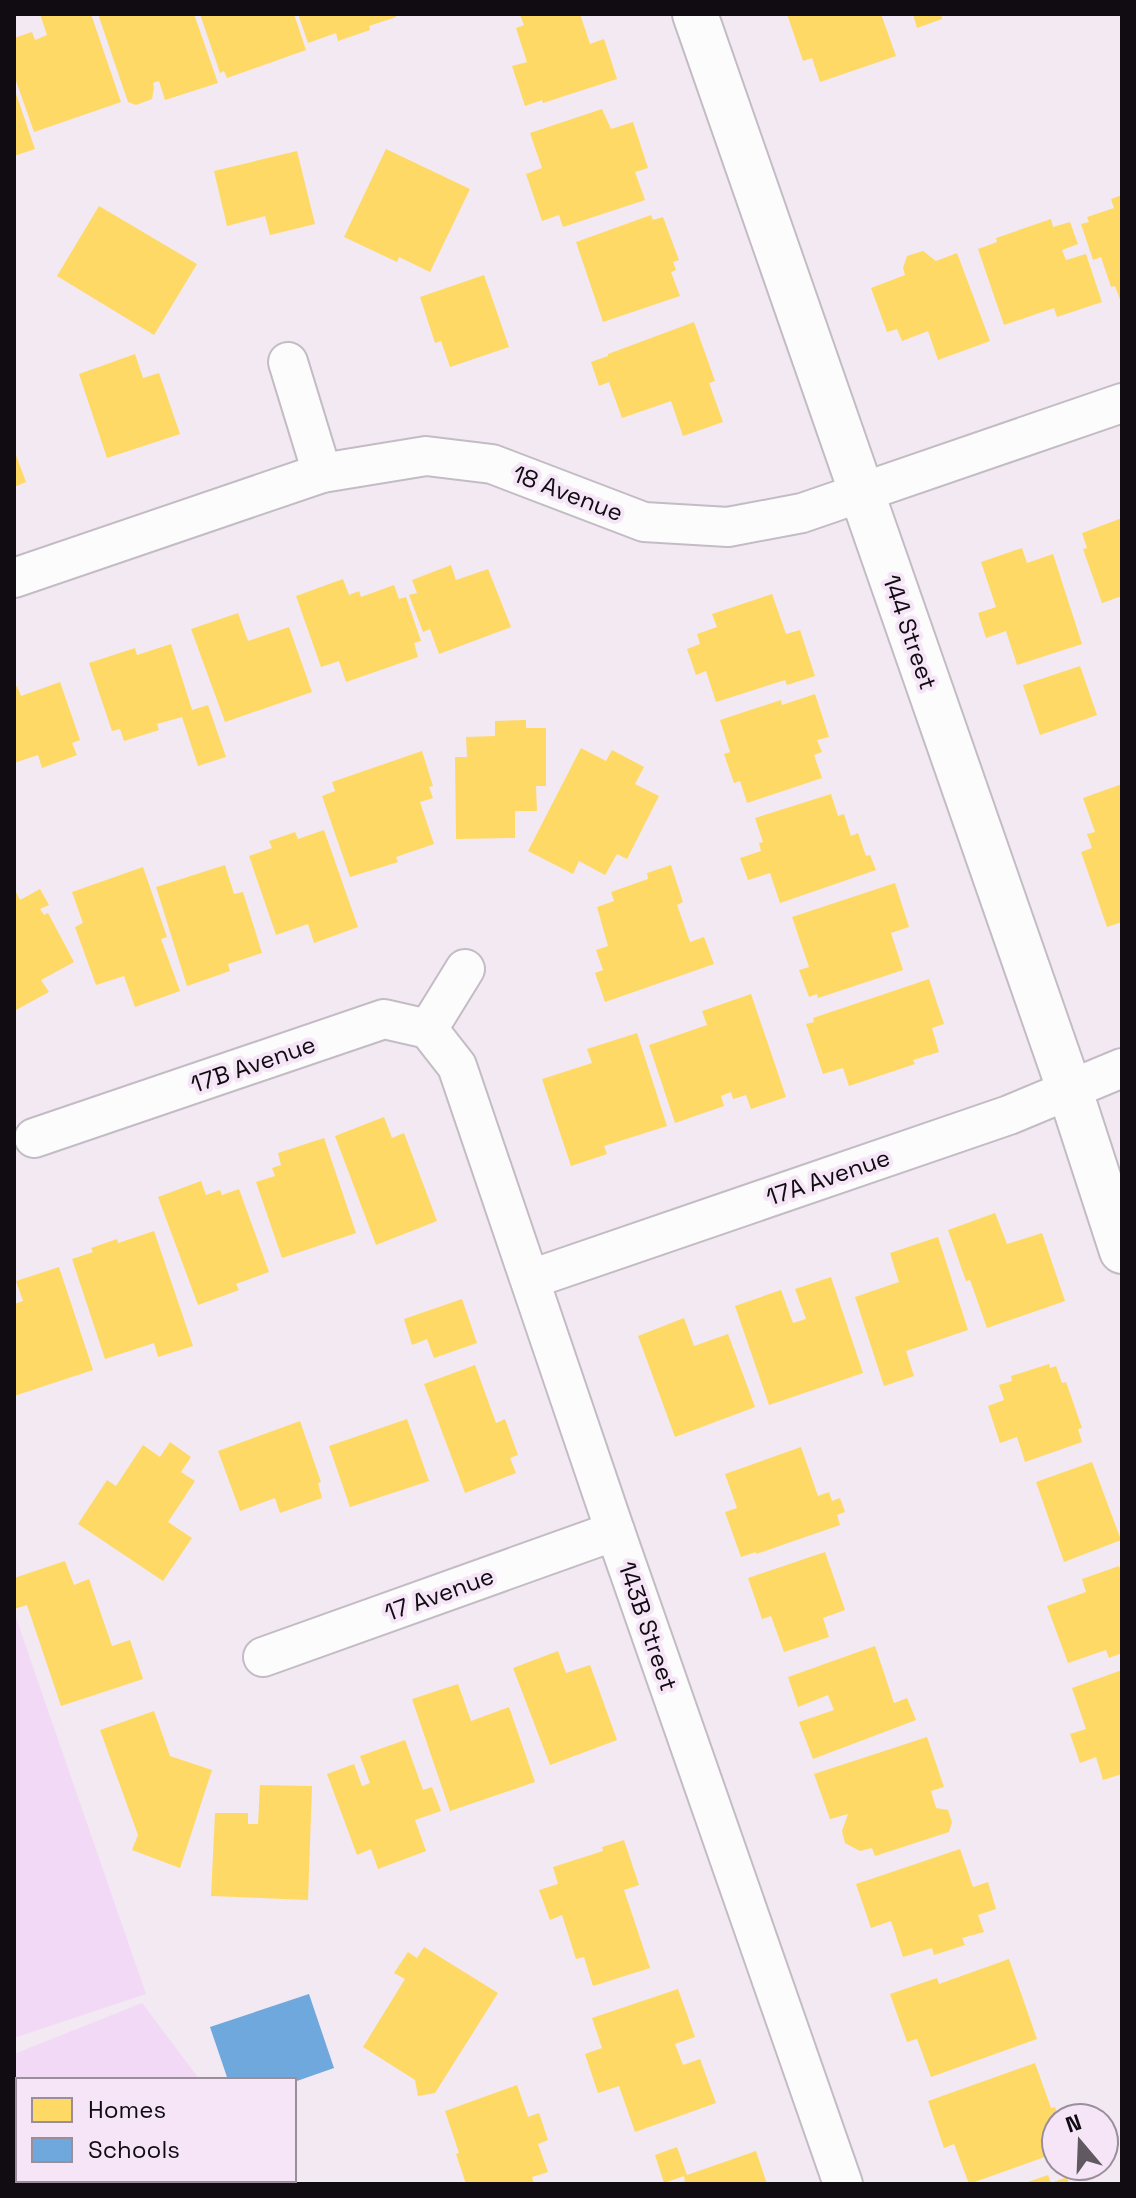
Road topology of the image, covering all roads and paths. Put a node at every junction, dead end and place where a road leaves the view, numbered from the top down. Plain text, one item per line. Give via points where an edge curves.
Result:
1 (695, 14) edge
2 (288, 362) dead end
3 (1122, 403) edge
4 (322, 473) junction
5 (862, 493) junction
6 (14, 578) edge
7 (465, 969) dead end
8 (428, 1029) junction
9 (1122, 1068) edge
10 (1070, 1091) junction
11 (34, 1138) dead end
12 (1122, 1251) edge
13 (531, 1279) junction
14 (615, 1531) junction
15 (263, 1657) dead end
16 (843, 2184) edge

1 - 5 street, 144 Street
2 - 4 street
3 - 5 street, 18 Avenue
4 - 5 street, 18 Avenue via 426,456 492,464 644,522 728,527 802,513
4 - 6 street, 18 Avenue
5 - 10 street, 144 Street
7 - 8 street
8 - 11 street, 17B Avenue via 384,1019
8 - 13 street, 143B Street via 457,1066
9 - 10 street, 17A Avenue
10 - 12 street, 144 Street
10 - 13 street, 17A Avenue
13 - 14 street, 143B Street
14 - 15 street, 17 Avenue
14 - 16 street, 143B Street

